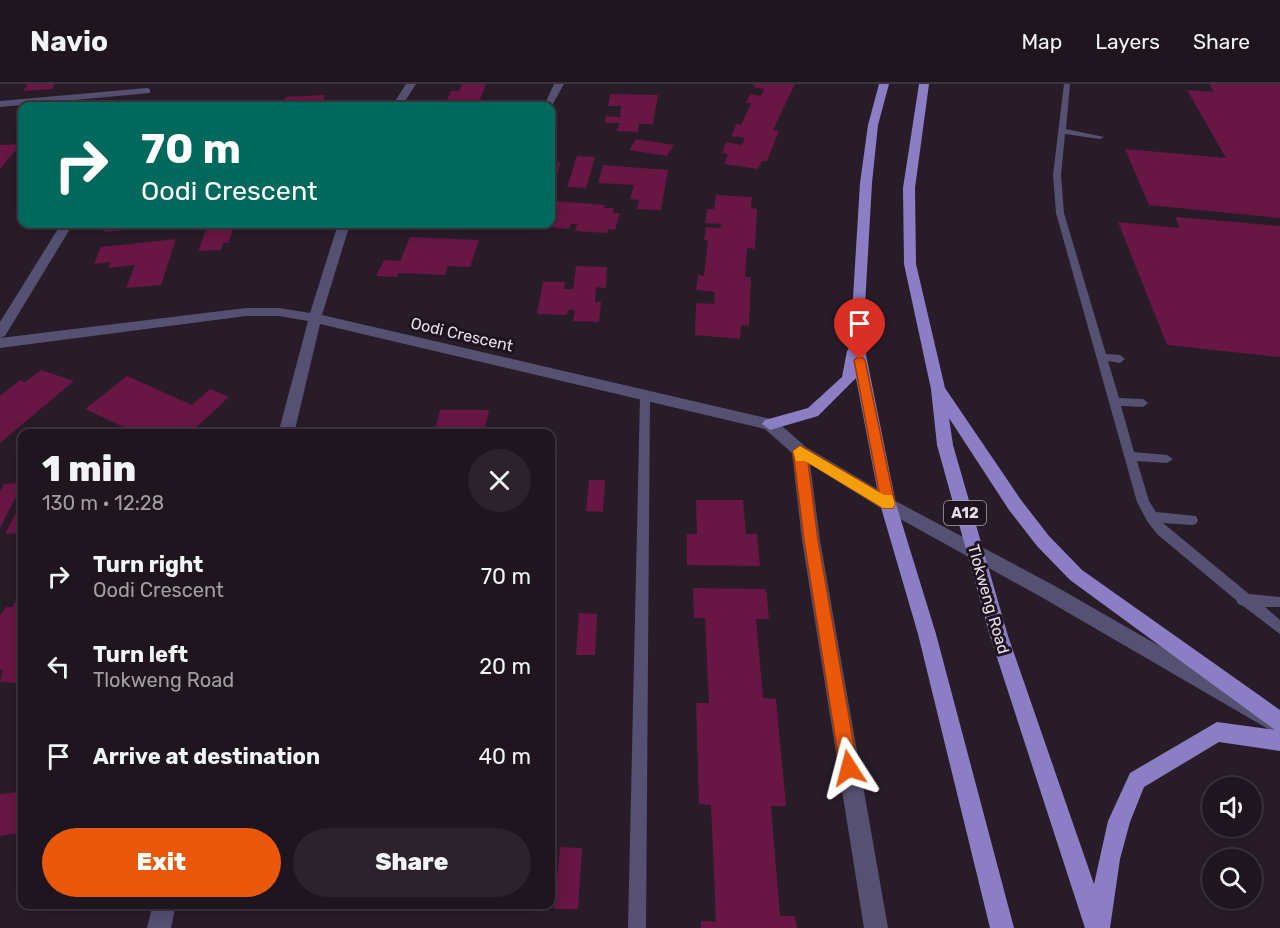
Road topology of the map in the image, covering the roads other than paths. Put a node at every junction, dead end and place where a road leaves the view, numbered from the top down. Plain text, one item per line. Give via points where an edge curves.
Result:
1 (411, 84) edge
2 (559, 84) edge
3 (884, 84) edge
4 (924, 84) edge
5 (1067, 84) edge
6 (150, 87) edge
7 (141, 102) edge
8 (400, 102) edge
9 (551, 102) edge
10 (0, 104) edge
11 (1063, 131) junction
12 (1100, 137) dead end
13 (65, 228) edge
14 (343, 228) edge
15 (1066, 234) junction
16 (1079, 239) dead end
17 (315, 318) junction
18 (0, 333) edge
19 (856, 340) junction
20 (0, 343) edge
21 (1101, 357) junction
22 (1120, 359) dead end
23 (938, 389) junction
24 (645, 396) junction
25 (1114, 402) junction
26 (1143, 403) dead end
27 (770, 424) junction
28 (287, 429) edge
29 (800, 451) junction
30 (1129, 456) junction
31 (1167, 459) dead end
32 (888, 504) junction
33 (1151, 517) junction
34 (1192, 520) dead end
35 (977, 555) junction
36 (1243, 600) junction
37 (1278, 602) dead end
38 (1280, 628) edge
39 (1280, 724) edge
40 (1280, 741) edge
41 (164, 909) edge
42 (159, 928) edge
43 (637, 928) edge
44 (876, 928) edge
45 (1002, 928) edge
46 (1097, 928) edge

1 - 8 street
2 - 9 street
3 - 19 main road via 873,125 866,183
4 - 23 main road, Tlokweng Road / A12 via 909,188 910,264
5 - 11 lane
6 - 7 street
6 - 10 street
11 - 12 lane
11 - 15 lane via 1057,175
13 - 18 street
14 - 17 street
15 - 16 lane
15 - 21 lane
17 - 20 street, Oodi Crescent via 246,312
17 - 24 street, Oodi Crescent
17 - 28 street
19 - 27 main road via 849,379 839,389 813,412
19 - 32 main road
21 - 22 lane
21 - 25 lane
23 - 35 main road, Tlokweng Road / A12 via 945,445
23 - 39 main road via 1015,505 1042,541 1076,575
24 - 27 street, Oodi Crescent
24 - 43 lane
25 - 26 lane
25 - 30 lane
27 - 29 street, Oodi Crescent
29 - 32 street, Oodi Crescent
29 - 44 street via 811,540
30 - 31 lane
30 - 33 lane
32 - 35 street, Oodi Crescent
32 - 45 main road via 927,634
33 - 34 lane
33 - 36 lane
35 - 39 street, Oodi Crescent
35 - 46 main road, Tlokweng Road / A12 via 999,636
36 - 37 lane
36 - 38 lane
40 - 46 main road via 1217,732 1137,780 1119,821
41 - 42 street

